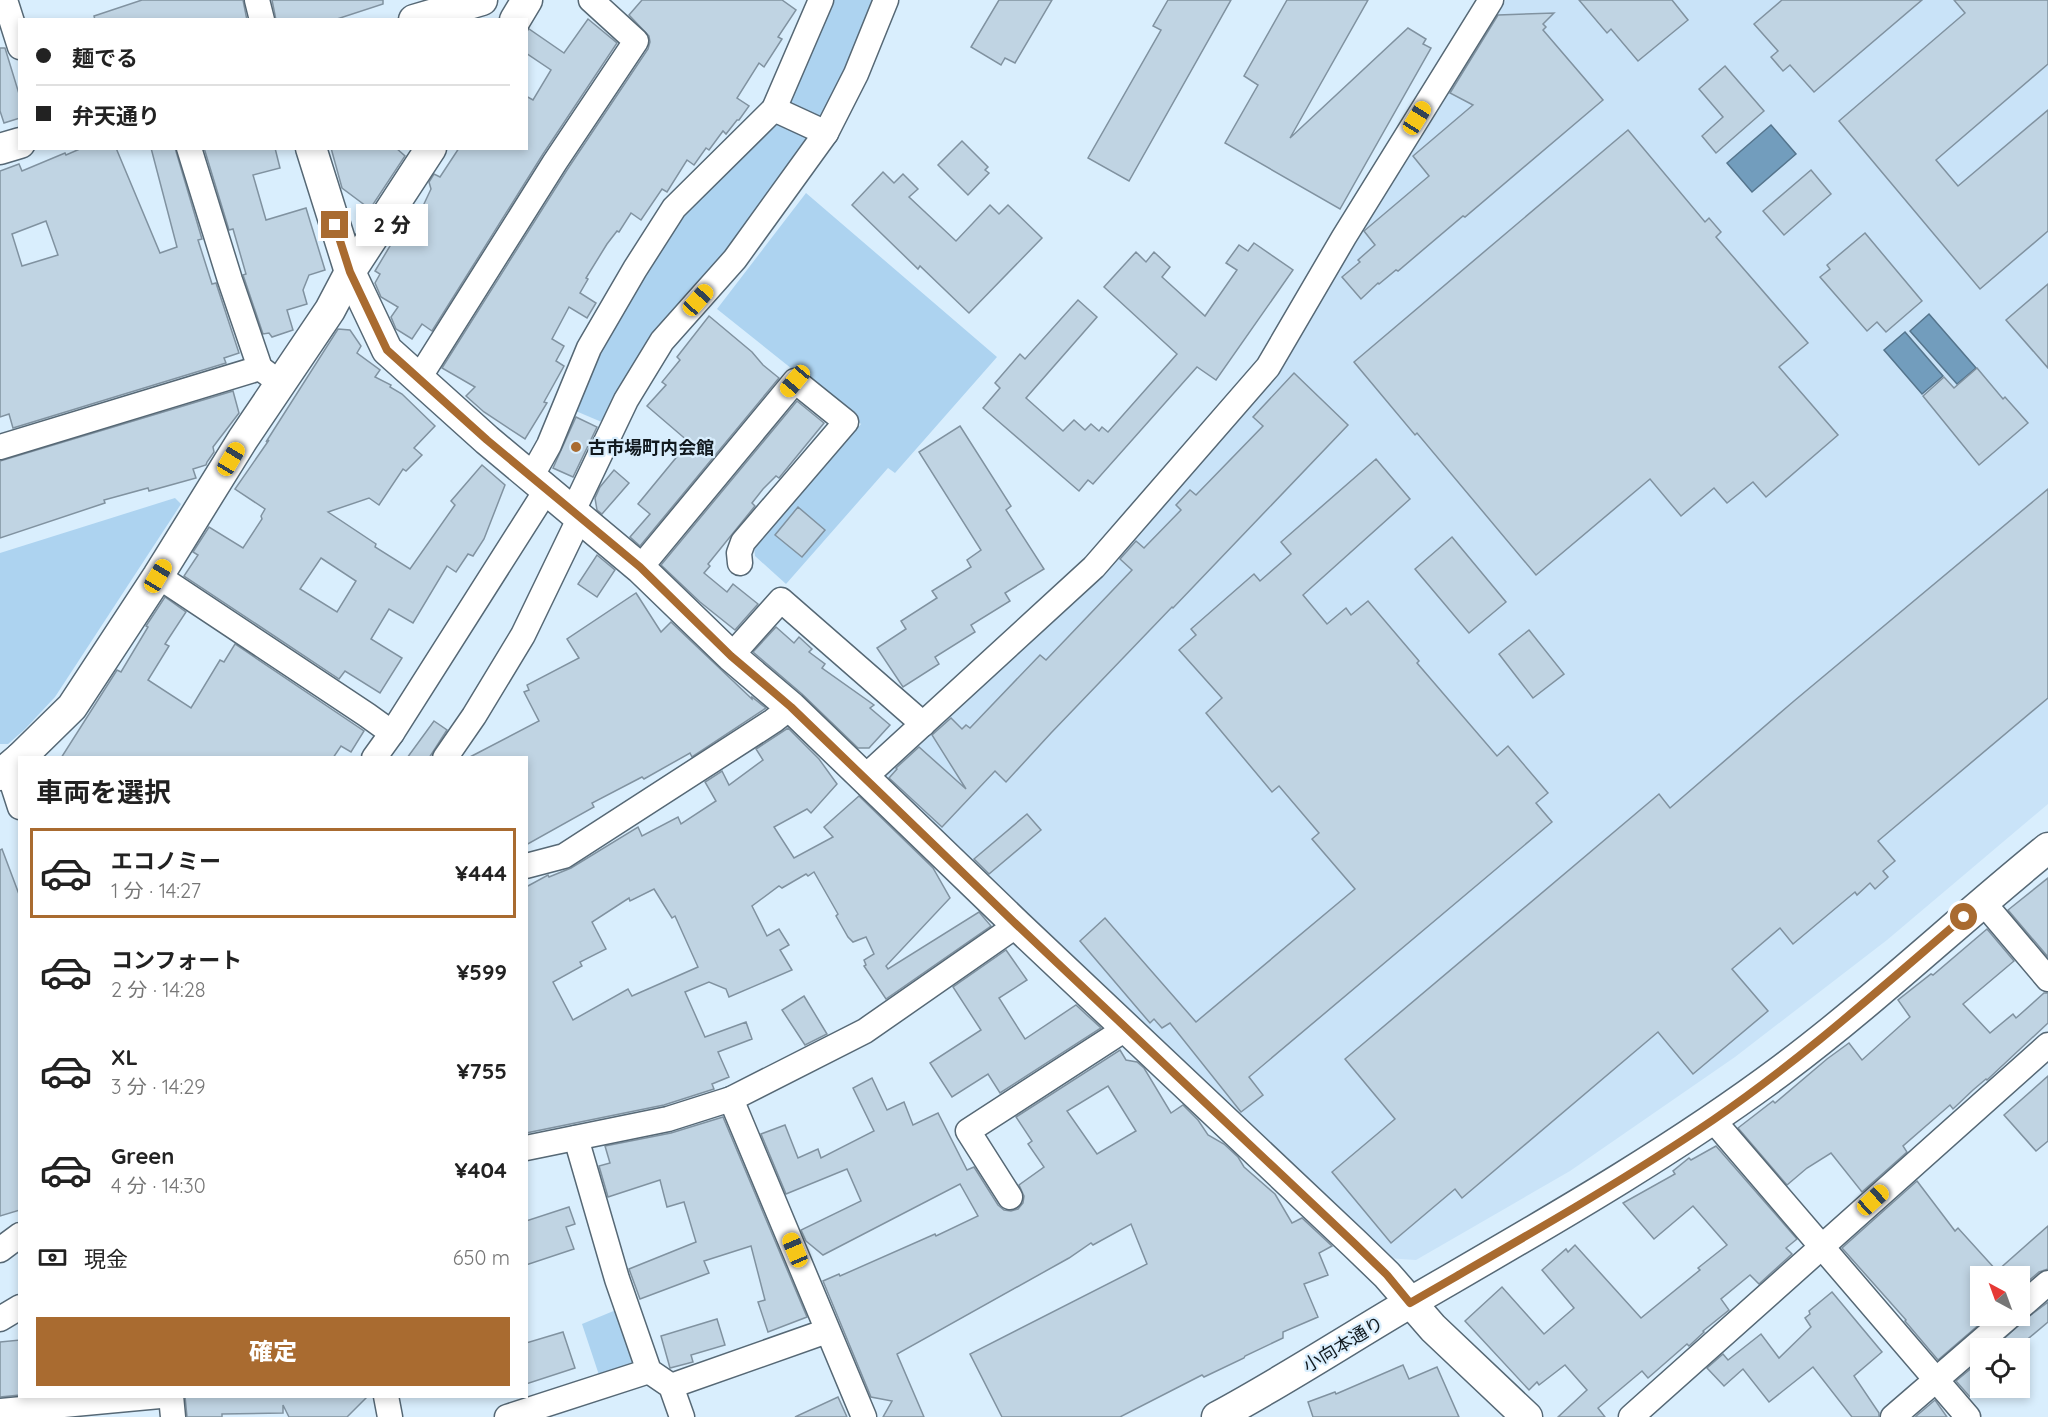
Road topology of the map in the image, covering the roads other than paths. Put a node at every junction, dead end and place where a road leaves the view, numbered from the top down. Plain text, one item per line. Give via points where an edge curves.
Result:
1 (5, 0) edge
2 (256, 0) edge
3 (482, 0) edge
4 (527, 0) edge
5 (591, 0) edge
6 (821, 0) edge
7 (886, 0) edge
8 (1491, 0) edge
9 (261, 18) edge
10 (421, 18) edge
11 (516, 18) edge
12 (18, 41) edge
13 (774, 108) junction
14 (826, 133) junction
15 (18, 144) edge
16 (0, 149) edge
17 (190, 150) edge
18 (312, 150) edge
19 (430, 150) edge
20 (350, 272) junction
21 (270, 376) junction
22 (418, 378) junction
23 (0, 447) edge
24 (539, 483) junction
25 (577, 514) junction
26 (740, 563) dead end
27 (640, 567) junction
28 (158, 576) junction
29 (731, 656) junction
30 (791, 707) junction
31 (923, 724) junction
32 (392, 733) junction
33 (22, 756) edge
34 (375, 756) edge
35 (445, 756) edge
36 (11, 767) edge
37 (865, 777) junction
38 (18, 798) edge
39 (2048, 848) edge
40 (528, 865) edge
41 (1982, 901) junction
42 (1017, 925) junction
43 (2048, 979) edge
44 (1126, 1028) junction
45 (2048, 1045) edge
46 (731, 1099) junction
47 (1713, 1120) junction
48 (576, 1138) junction
49 (528, 1148) edge
50 (1010, 1197) dead end
51 (18, 1236) edge
52 (1821, 1247) junction
53 (0, 1250) edge
54 (2048, 1283) edge
55 (2030, 1299) edge
56 (1410, 1303) junction
57 (18, 1308) edge
58 (0, 1319) edge
59 (1998, 1326) edge
60 (827, 1331) junction
61 (649, 1371) junction
62 (1935, 1380) junction
63 (671, 1386) junction
64 (139, 1398) edge
65 (171, 1398) edge
66 (386, 1398) edge
67 (0, 1411) edge
68 (173, 1417) edge
69 (390, 1417) edge
70 (507, 1417) edge
71 (682, 1417) edge
72 (864, 1417) edge
73 (1218, 1417) edge
74 (1527, 1417) edge
75 (1631, 1417) edge
76 (1893, 1417) edge
77 (1968, 1417) edge

1 - 12 street
2 - 9 street
3 - 10 street
4 - 11 street
5 - 22 street via 636,41
6 - 13 street
7 - 14 street via 856,74
8 - 31 street via 1268,367 1094,567
13 - 14 street
13 - 24 street via 674,208 635,269 589,348 549,445
14 - 25 street via 735,259 662,341 626,400
15 - 16 street
17 - 21 street
18 - 20 street
19 - 20 street
20 - 21 street via 330,310
20 - 22 street via 387,350
21 - 23 street
21 - 28 street via 243,439
22 - 24 street
24 - 25 street
24 - 32 street
25 - 27 street
25 - 35 street via 523,635
26 - 27 street via 743,542 846,422 795,381
27 - 29 street
28 - 32 street
28 - 33 street via 72,707
29 - 30 street
29 - 31 street via 781,600
30 - 37 street
30 - 40 street via 564,856
31 - 37 street
32 - 34 street
36 - 38 street
37 - 42 street
39 - 41 street, 小向本通り
41 - 43 street
41 - 47 street, 小向本通り via 1785,1068
42 - 44 street
42 - 46 street via 865,1031
44 - 50 street via 968,1131
44 - 56 street via 1363,1251
45 - 52 street
46 - 48 street via 668,1119
46 - 60 street
47 - 52 street
47 - 56 street, 小向本通り
48 - 49 street
48 - 61 street via 617,1279
51 - 53 street
52 - 62 street
52 - 75 street
54 - 55 street
56 - 73 street, 小向本通り
56 - 74 street
57 - 58 street
59 - 62 street
60 - 63 street
60 - 72 street
61 - 63 street
61 - 70 street
62 - 76 street
62 - 77 street
63 - 71 street
64 - 67 street
65 - 68 street
66 - 69 street

